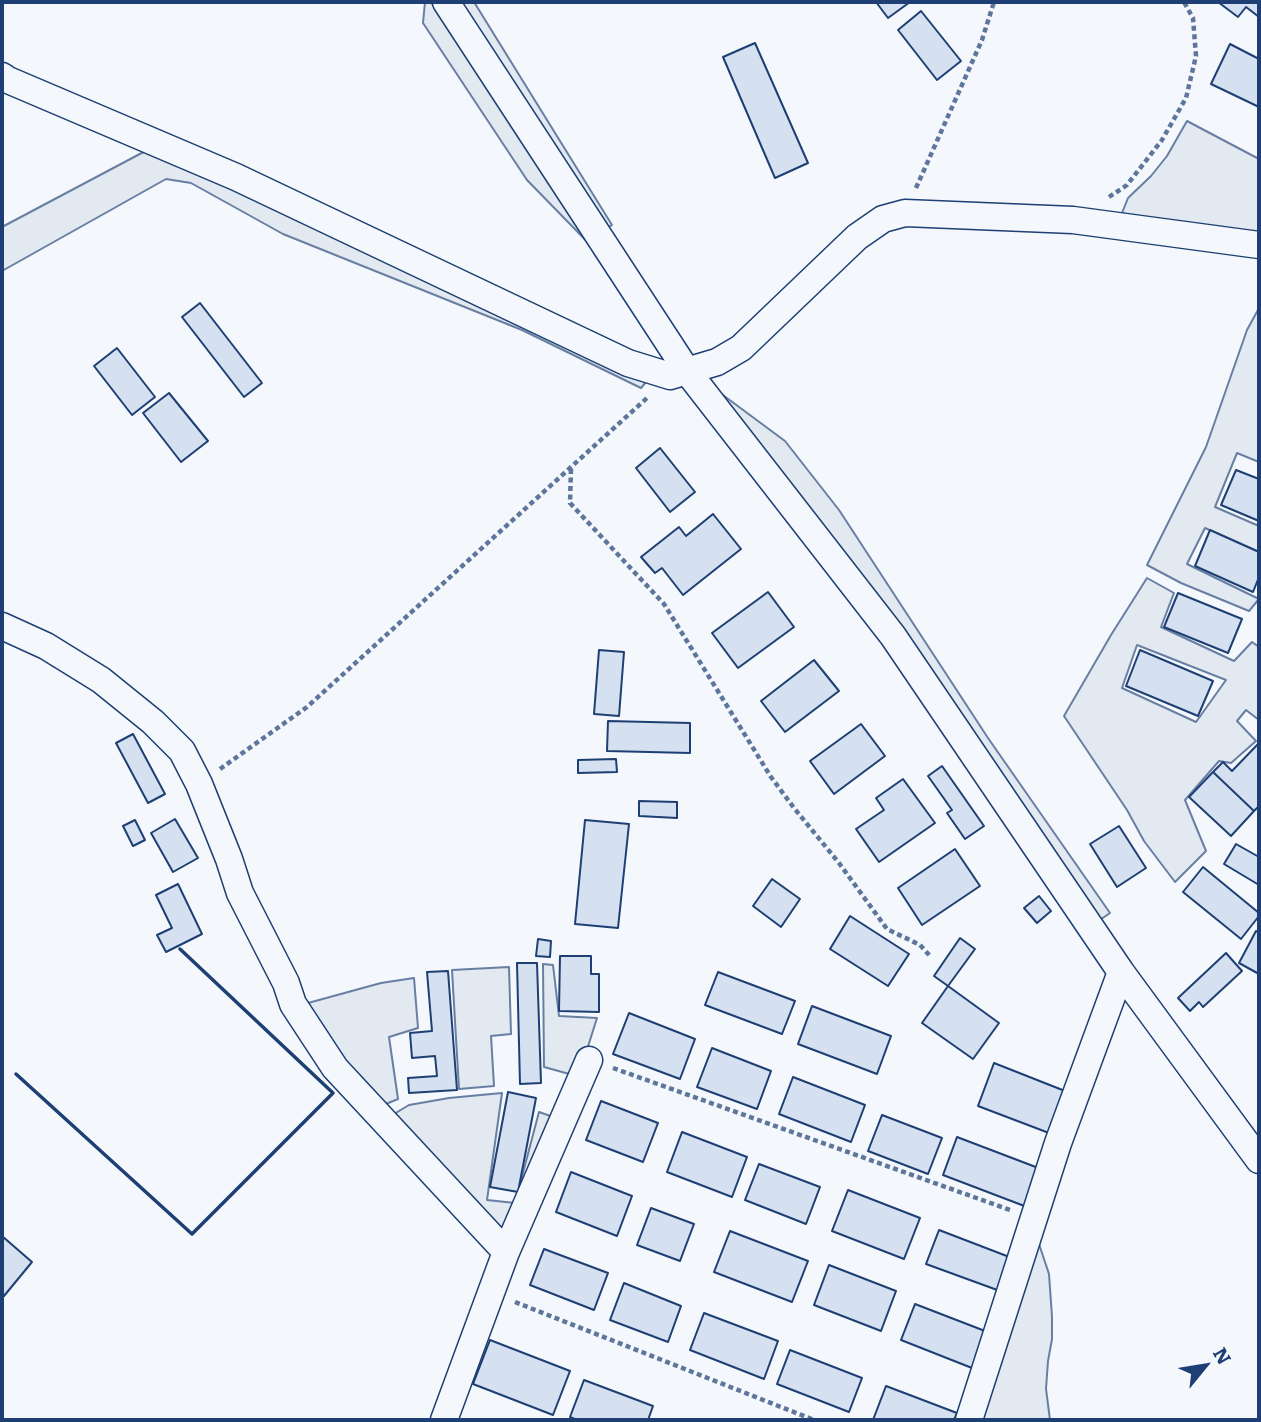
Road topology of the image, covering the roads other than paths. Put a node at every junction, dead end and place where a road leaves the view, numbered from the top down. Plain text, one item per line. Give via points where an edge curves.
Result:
1 (446, 2) edge
2 (2, 76) edge
3 (1259, 245) edge
4 (679, 374) junction
5 (2, 626) edge
6 (1121, 972) junction
7 (589, 1060) road end
8 (1259, 1160) edge
9 (506, 1252) junction
10 (444, 1420) edge
11 (969, 1420) edge

1 - 4 street
2 - 4 street via 236,177 628,363
3 - 4 street via 1073,220 905,213 883,219 857,237 741,348 717,362
4 - 6 street via 893,636
5 - 9 street via 46,646 100,680 182,751 240,893 293,1004 335,1068
6 - 8 street
6 - 11 street via 1058,1143
7 - 9 street
9 - 10 street

